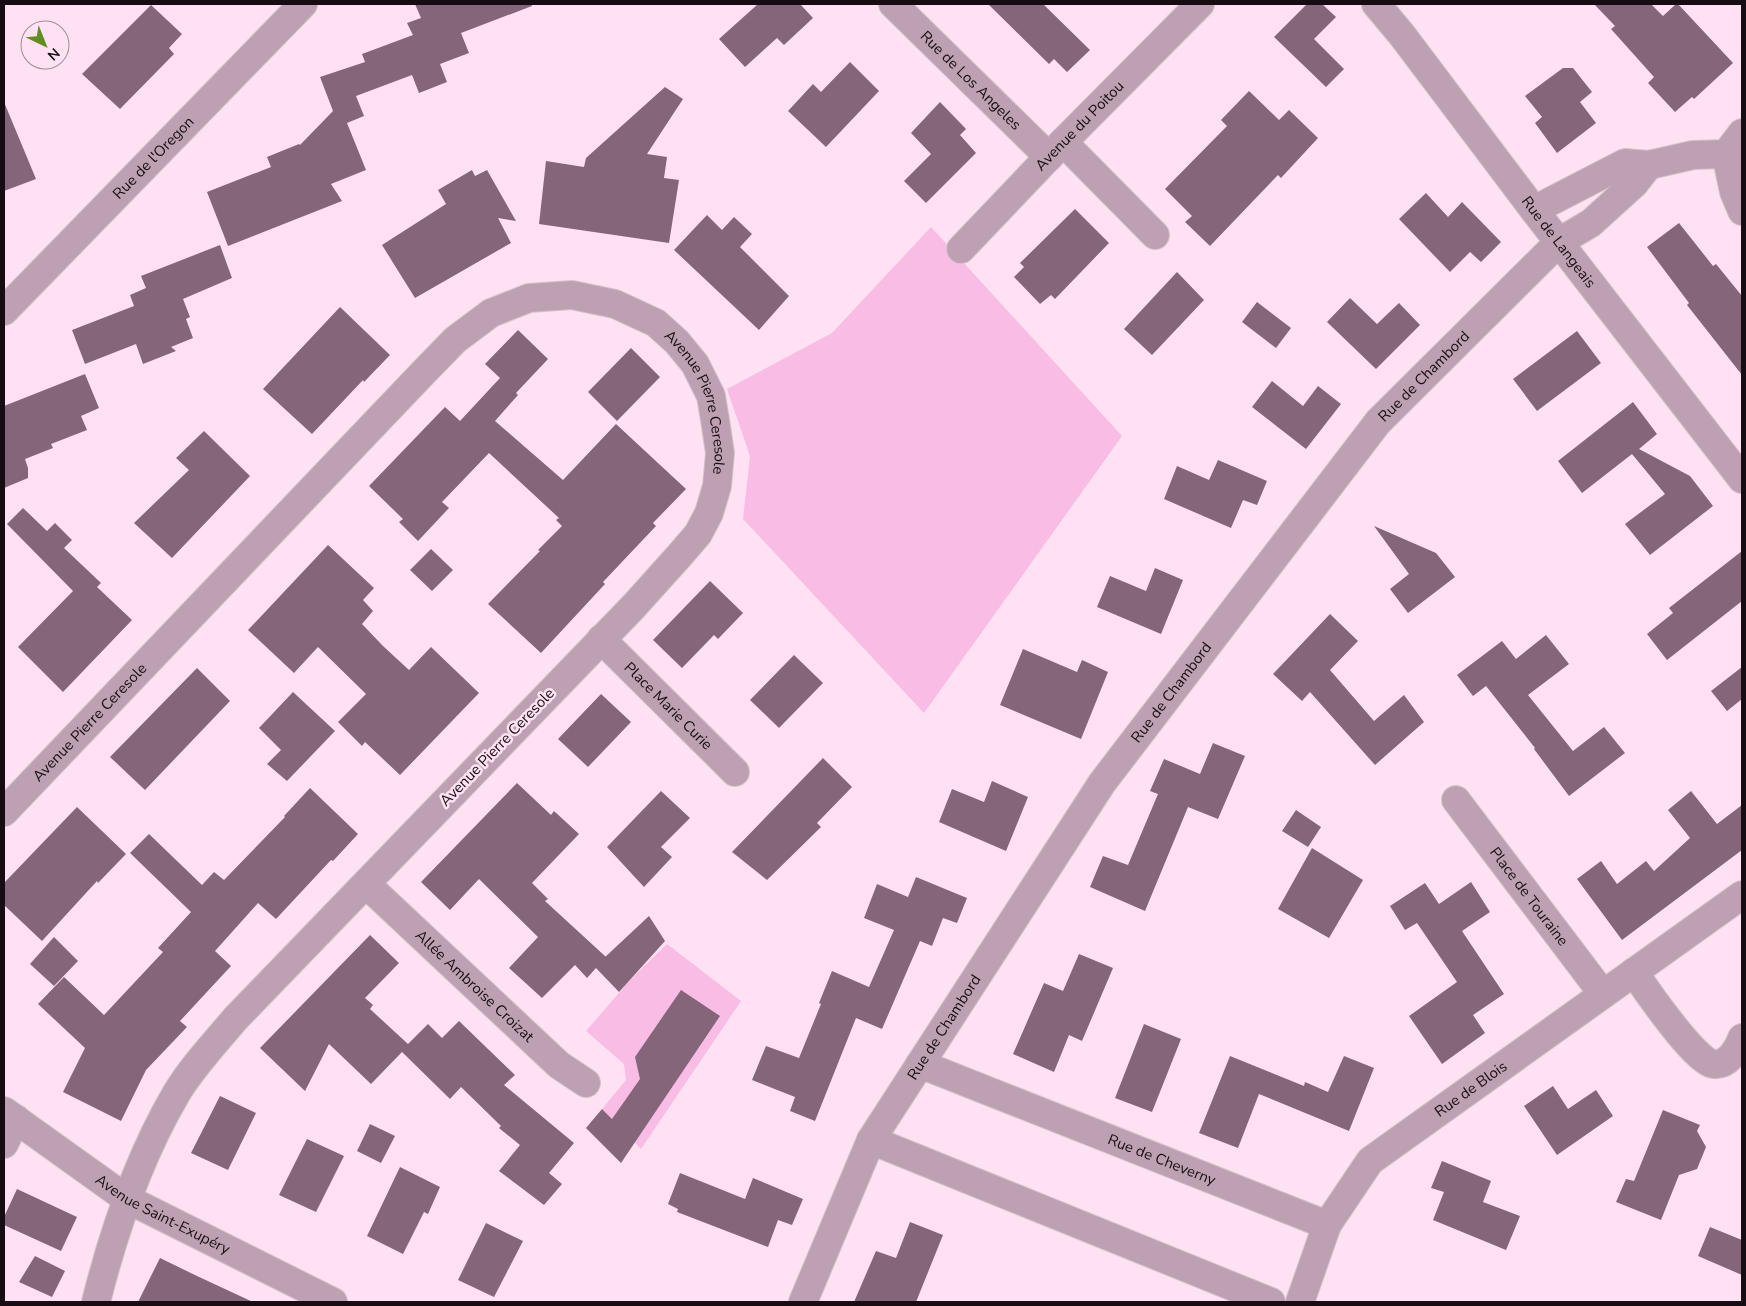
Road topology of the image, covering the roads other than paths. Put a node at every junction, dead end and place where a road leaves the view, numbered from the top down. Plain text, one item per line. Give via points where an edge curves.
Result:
1 (303, 4) edge
2 (893, 4) edge
3 (1200, 4) edge
4 (1376, 4) edge
5 (1734, 144) edge
6 (1056, 150) junction
7 (1649, 165) junction
8 (1534, 210) junction
9 (1742, 211) edge
10 (1155, 235) dead end
11 (1559, 242) junction
12 (961, 249) dead end
13 (4, 311) edge
14 (1742, 479) edge
15 (601, 639) junction
16 (735, 772) dead end
17 (1456, 800) dead end
18 (4, 812) edge
19 (366, 884) junction
20 (1742, 895) edge
21 (1634, 972) junction
22 (1603, 994) junction
23 (1742, 1038) edge
24 (920, 1064) junction
25 (586, 1083) dead end
26 (10, 1115) edge
27 (871, 1140) junction
28 (4, 1144) edge
29 (127, 1199) junction
30 (1327, 1225) junction
31 (96, 1302) edge
32 (332, 1302) edge
33 (803, 1302) edge
34 (1271, 1302) edge
35 (1300, 1302) edge

1 - 13 street, Rue de l'Oregon
2 - 6 street, Rue de Los Angeles
3 - 6 street, Avenue du Poitou
4 - 8 street, Rue de Langeais
5 - 7 street
5 - 9 street via 1734,192
6 - 10 street, Rue de Los Angeles
6 - 12 street, Avenue du Poitou
7 - 8 street via 1625,163
7 - 11 street, Rue de Chambord via 1634,184 1591,223
8 - 11 street, Rue de Langeais
11 - 14 street, Rue de Langeais
11 - 24 street, Rue de Chambord via 1378,422 1102,783
15 - 16 street, Place Marie Curie
15 - 18 street, Avenue Pierre Ceresole via 698,534 709,513 717,486 720,453 711,396 695,364 656,323 615,304 572,294 529,298 491,313 455,340
15 - 19 street, Avenue Pierre Ceresole
17 - 22 street, Place de Touraine
19 - 25 street, Allée Ambroise Croizat via 559,1066
19 - 29 street, Avenue Pierre Ceresole via 234,1019 206,1053 177,1092 145,1153
20 - 21 street, Rue de Blois
21 - 22 street, Rue de Blois
21 - 23 street via 1702,1059 1721,1064 1731,1057
22 - 30 street, Rue de Blois via 1370,1160
24 - 27 street, Rue de Chambord
24 - 30 street, Rue de Cheverny
26 - 28 street
26 - 29 street, Avenue Saint-Exupéry
27 - 33 street, Rue de Chambord
27 - 34 street
29 - 31 street, Avenue Pierre Ceresole
29 - 32 street, Avenue Saint-Exupéry
30 - 35 street

